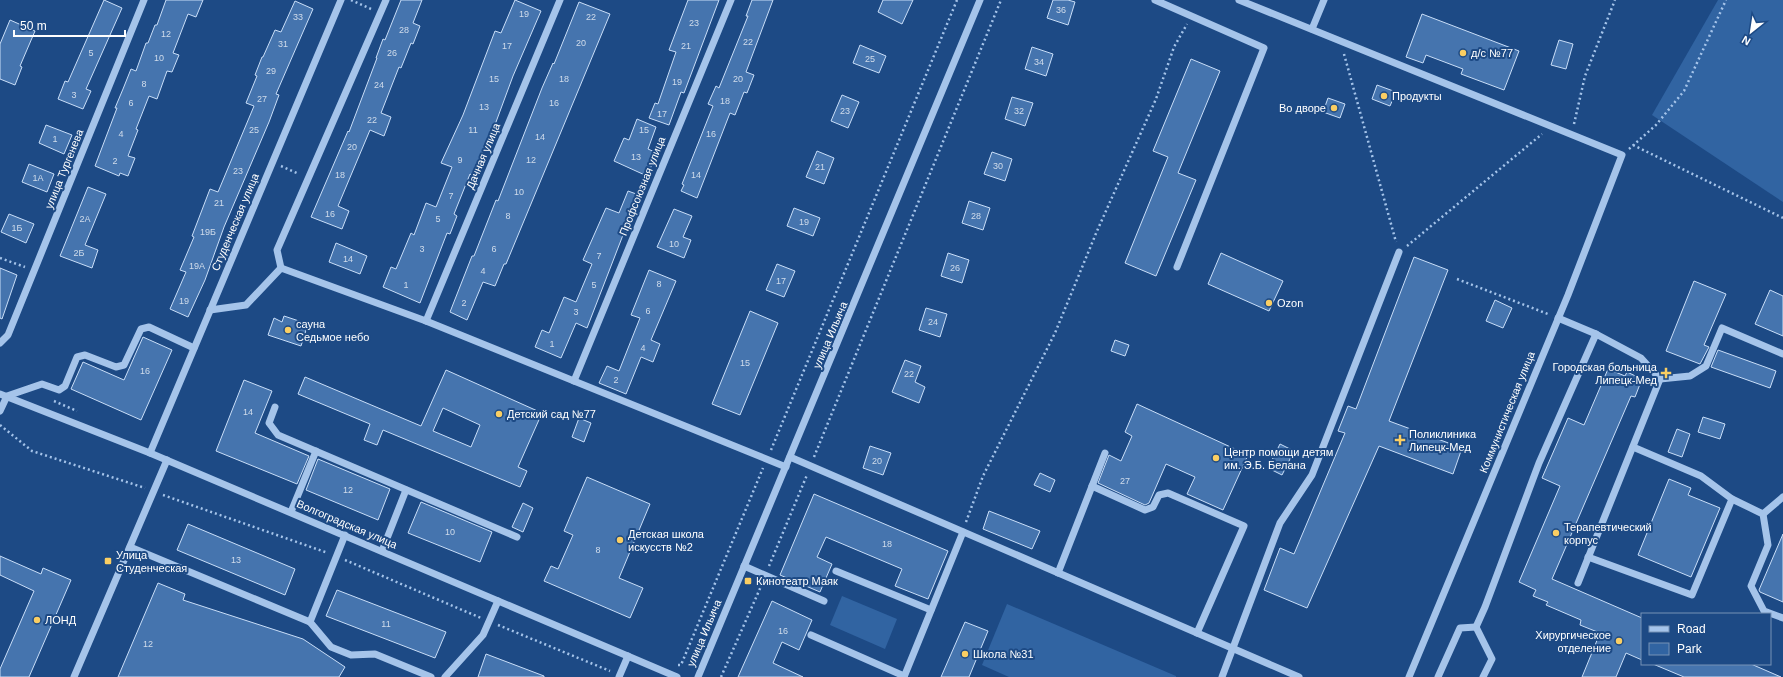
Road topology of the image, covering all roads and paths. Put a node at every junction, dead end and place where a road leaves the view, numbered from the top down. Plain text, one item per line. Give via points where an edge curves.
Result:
1 (144, 0) edge
2 (341, 0) edge
3 (351, 0) edge
4 (386, 0) edge
5 (560, 0) edge
6 (731, 0) edge
7 (957, 0) edge
8 (980, 0) edge
9 (1002, 0) edge
10 (1155, 0) edge
11 (1239, 0) edge
12 (1324, 0) edge
13 (1615, 0) edge
14 (1726, 0) edge
15 (380, 13) junction
16 (1191, 16) junction
17 (1312, 29) junction
18 (1340, 40) junction
19 (1552, 126) junction
20 (1571, 134) junction
21 (1633, 145) junction
22 (1622, 155) junction
23 (272, 163) junction
24 (308, 178) junction
25 (1783, 218) edge
26 (1399, 252) junction
27 (0, 258) edge
28 (1177, 267) dead end
29 (281, 268) junction
30 (34, 270) junction
31 (1457, 279) dead end
32 (210, 310) junction
33 (1558, 318) junction
34 (426, 321) junction
35 (1596, 334) junction
36 (0, 343) edge
37 (194, 348) junction
38 (1783, 354) edge
39 (1660, 379) junction
40 (574, 381) junction
41 (0, 389) edge
42 (3, 395) edge
43 (275, 407) dead end
44 (0, 412) edge
45 (0, 425) edge
46 (1633, 447) junction
47 (316, 451) junction
48 (150, 453) junction
49 (1104, 453) dead end
50 (790, 458) junction
51 (167, 460) junction
52 (767, 460) junction
53 (810, 466) junction
54 (786, 467) junction
55 (1092, 486) junction
56 (406, 490) junction
57 (153, 491) junction
58 (1783, 497) edge
59 (1732, 499) junction
60 (291, 512) junction
61 (1763, 514) junction
62 (963, 532) junction
63 (345, 536) junction
64 (517, 537) dead end
65 (130, 547) junction
66 (382, 551) junction
67 (336, 556) junction
68 (1588, 557) junction
69 (744, 566) junction
70 (836, 571) dead end
71 (1058, 573) junction
72 (765, 576) junction
73 (1578, 583) dead end
74 (498, 601) junction
75 (824, 601) dead end
76 (931, 610) junction
77 (1769, 613) edge
78 (1771, 614) edge
79 (1783, 618) edge
80 (489, 621) junction
81 (310, 622) junction
82 (1476, 627) junction
83 (1197, 633) junction
84 (810, 636) dead end
85 (1234, 649) junction
86 (628, 656) junction
87 (681, 665) dead end
88 (611, 671) dead end
89 (904, 676) edge
90 (74, 677) edge
91 (431, 677) edge
92 (445, 677) edge
93 (619, 677) edge
94 (677, 677) edge
95 (698, 677) edge
96 (722, 677) edge
97 (1222, 677) edge
98 (1299, 677) edge
99 (1410, 677) edge
100 (1438, 677) edge
101 (1483, 677) edge

1 - 30 street, улица Тургенева
2 - 23 street, Студенческая улица
3 - 15 path
4 - 15 street
5 - 34 street, Дачная улица
6 - 40 street, Профсоюзная улица
7 - 52 path
8 - 50 street, улица Ильича
9 - 53 path
10 - 16 street
11 - 17 street
12 - 17 street
13 - 20 path via 1585,76
14 - 21 path via 1684,91 1656,125
15 - 24 street
16 - 28 street via 1264,48
16 - 62 path via 1174,47 1156,99 1055,333 983,476
17 - 18 street
18 - 19 street
18 - 26 path
19 - 20 street
19 - 26 path
20 - 22 street
21 - 22 path
21 - 25 path
22 - 33 street, Коммунистическая улица
23 - 24 path
23 - 32 street, Студенческая улица
24 - 29 street via 276,250
26 - 85 street via 1312,475 1280,523
27 - 30 path
29 - 32 street via 246,305
29 - 34 street
30 - 36 street, улица Тургенева via 8,335
31 - 33 path
32 - 37 street, Студенческая улица
33 - 35 street
33 - 99 street, Коммунистическая улица
34 - 40 street
35 - 39 street via 1641,358
35 - 82 street via 1539,463
37 - 42 street via 149,327 140,329 124,365 116,367 85,355 78,357 65,386 59,390 42,384
37 - 48 street, Студенческая улица
38 - 39 street via 1722,328 1706,366 1690,376
39 - 46 street
40 - 52 street
41 - 42 street, Волгоградская улица
42 - 44 street
42 - 48 street, Волгоградская улица
43 - 47 street via 269,423 278,435
45 - 57 path via 32,451
46 - 59 street via 1701,476
46 - 68 street
47 - 56 street
47 - 60 street
48 - 51 street, Волгоградская улица
49 - 55 street
50 - 53 street
50 - 54 street, улица Ильича
51 - 57 street
51 - 60 street, Волгоградская улица
52 - 54 street
52 - 87 path
53 - 62 street
53 - 72 path
54 - 69 street, улица Ильича
55 - 71 street
55 - 83 street via 1145,510 1153,507 1159,495 1168,493 1244,526
56 - 64 street
56 - 66 street
57 - 65 street
57 - 67 path
58 - 61 street
59 - 61 street
59 - 68 street via 1692,595
60 - 63 street, Волгоградская улица
61 - 77 street via 1768,545 1751,586 1764,611
62 - 71 street
62 - 76 street
63 - 66 street, Волгоградская улица
63 - 67 street
65 - 81 street
65 - 90 street
66 - 74 street, Волгоградская улица
67 - 80 path
67 - 81 street
68 - 73 street
69 - 72 street
69 - 95 street, улица Ильича
70 - 76 street
71 - 83 street
72 - 75 street
72 - 96 path
74 - 80 street
74 - 86 street, Волгоградская улица
76 - 89 street
78 - 79 street
80 - 88 path
80 - 92 street via 483,635
81 - 91 street via 332,647 351,655 375,654
82 - 100 street via 1460,628
82 - 101 street via 1492,660
83 - 85 street
84 - 89 street
85 - 97 street
85 - 98 street
86 - 93 street
86 - 94 street, Волгоградская улица

